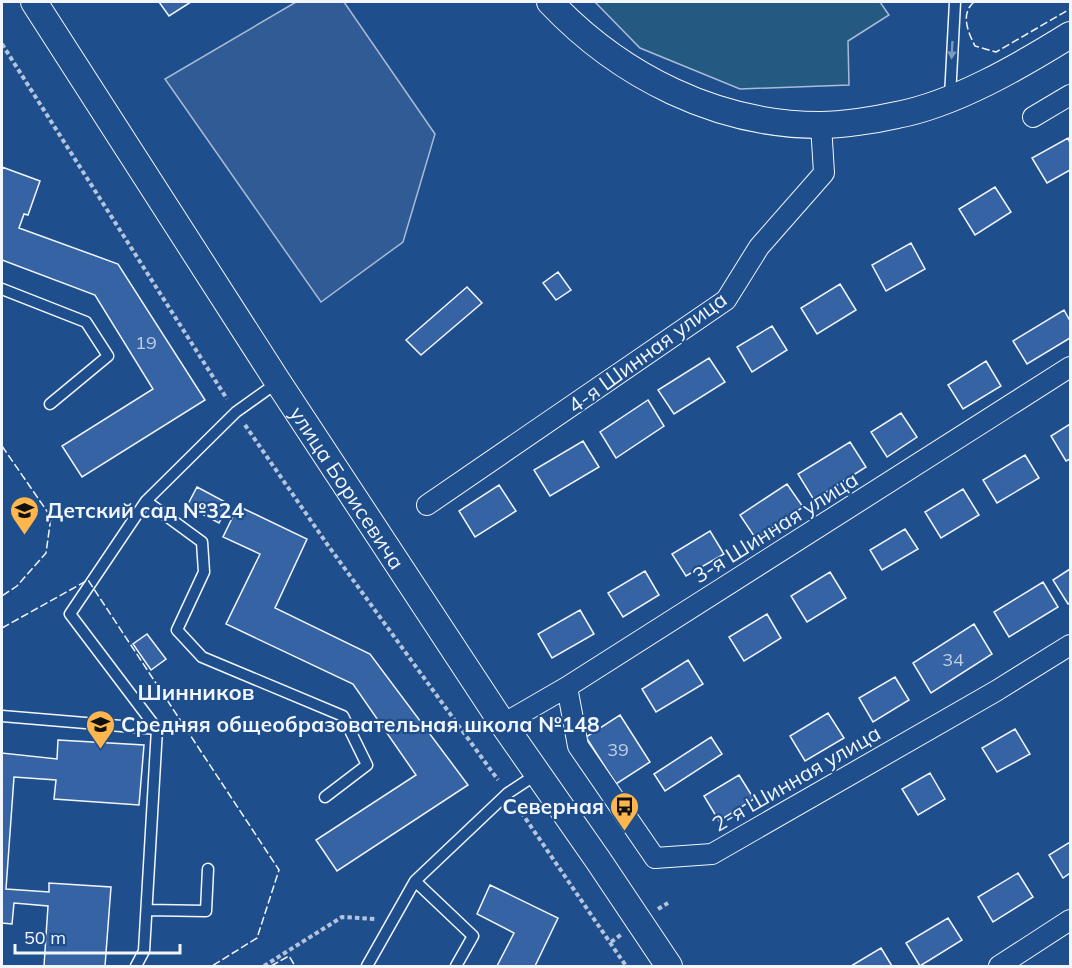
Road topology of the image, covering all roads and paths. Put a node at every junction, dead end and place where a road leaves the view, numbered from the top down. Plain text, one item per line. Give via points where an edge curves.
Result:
1 (34, 2) edge
2 (550, 2) edge
3 (955, 2) edge
4 (1071, 35) edge
5 (2, 44) edge
6 (1071, 95) edge
7 (950, 99) junction
8 (1034, 117) dead end
9 (821, 125) junction
10 (2, 289) edge
11 (1071, 367) edge
12 (278, 382) junction
13 (50, 404) dead end
14 (236, 412) junction
15 (146, 501) junction
16 (427, 505) dead end
17 (1071, 645) edge
18 (567, 687) junction
19 (2, 716) edge
20 (503, 724) junction
21 (157, 729) junction
22 (537, 774) junction
23 (508, 793) junction
24 (325, 797) dead end
25 (208, 869) dead end
26 (415, 881) junction
27 (147, 910) junction
28 (392, 919) junction
29 (1071, 920) edge
30 (136, 966) edge
31 (264, 966) edge
32 (367, 966) edge
33 (456, 966) edge
34 (626, 966) edge
35 (669, 966) edge
36 (999, 966) edge

1 - 12 street, улица Борисевича
2 - 9 street via 597,45 646,79 692,101 733,115
3 -> 7 lane
4 - 7 street via 1027,62
5 - 14 path
6 - 8 street
7 - 9 street via 898,115
9 - 16 street, 4-я Шинная улица via 824,173 759,247 726,300
10 - 13 lane via 86,322 108,356
11 - 18 street, 3-я Шинная улица
12 - 14 lane
12 - 20 street, улица Борисевича
14 - 15 lane
14 - 23 path
15 - 21 lane via 70,614
15 - 24 lane via 202,542 204,572 177,630 202,657 343,716 367,765
17 - 18 street, 2-я Шинная улица via 712,854 655,858 578,746
18 - 20 street, 3-я Шинная улица
19 - 21 lane
20 - 22 street, улица Борисевича
21 - 27 lane
22 - 23 lane
22 - 35 street, улица Борисевича
23 - 26 lane
23 - 34 path
25 - 27 lane via 206,911
26 - 28 lane
26 - 33 lane via 473,936
27 - 30 lane via 144,951
28 - 31 path via 342,917
28 - 32 lane
29 - 36 street

